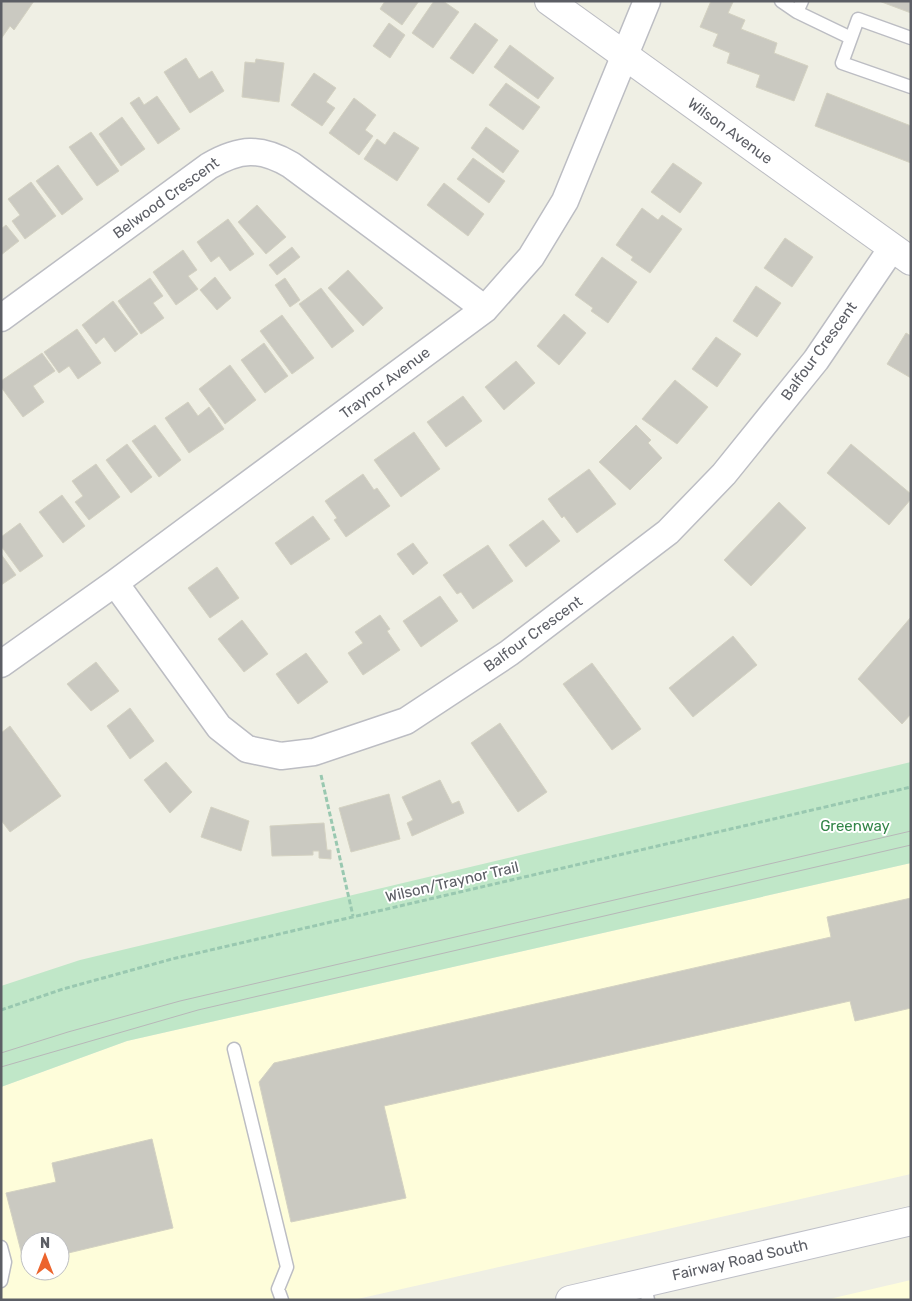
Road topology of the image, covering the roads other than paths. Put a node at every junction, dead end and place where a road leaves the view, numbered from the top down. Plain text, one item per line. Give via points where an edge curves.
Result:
1 (549, 1) edge
2 (647, 1) edge
3 (781, 1) edge
4 (799, 7) edge
5 (851, 38) junction
6 (911, 38) edge
7 (625, 57) junction
8 (911, 88) edge
9 (901, 254) edge
10 (485, 309) junction
11 (1, 318) edge
12 (116, 583) junction
13 (1, 664) edge
14 (234, 1049) dead end
15 (911, 1221) edge
16 (1, 1247) edge
17 (1, 1281) edge
18 (646, 1291) edge
19 (282, 1300) edge
20 (570, 1300) edge

1 - 7 street, Wilson Avenue
2 - 7 street, Traynor Avenue
3 - 4 lane
4 - 5 lane
5 - 6 lane via 858,19
5 - 8 lane via 842,64
7 - 9 street, Wilson Avenue
7 - 10 street, Traynor Avenue via 565,201 531,257
9 - 12 street, Balfour Crescent via 724,474 668,532 508,653 406,721 314,752 281,756 247,749 219,727
10 - 11 street, Belwood Crescent via 291,165 272,154 249,151 228,155 209,166
10 - 12 street, Traynor Avenue
12 - 13 street, Traynor Avenue
14 - 19 lane via 287,1267 278,1289
15 - 18 street, Fairway Road South
16 - 17 lane via 5,1262
18 - 20 street, Fairway Road South

